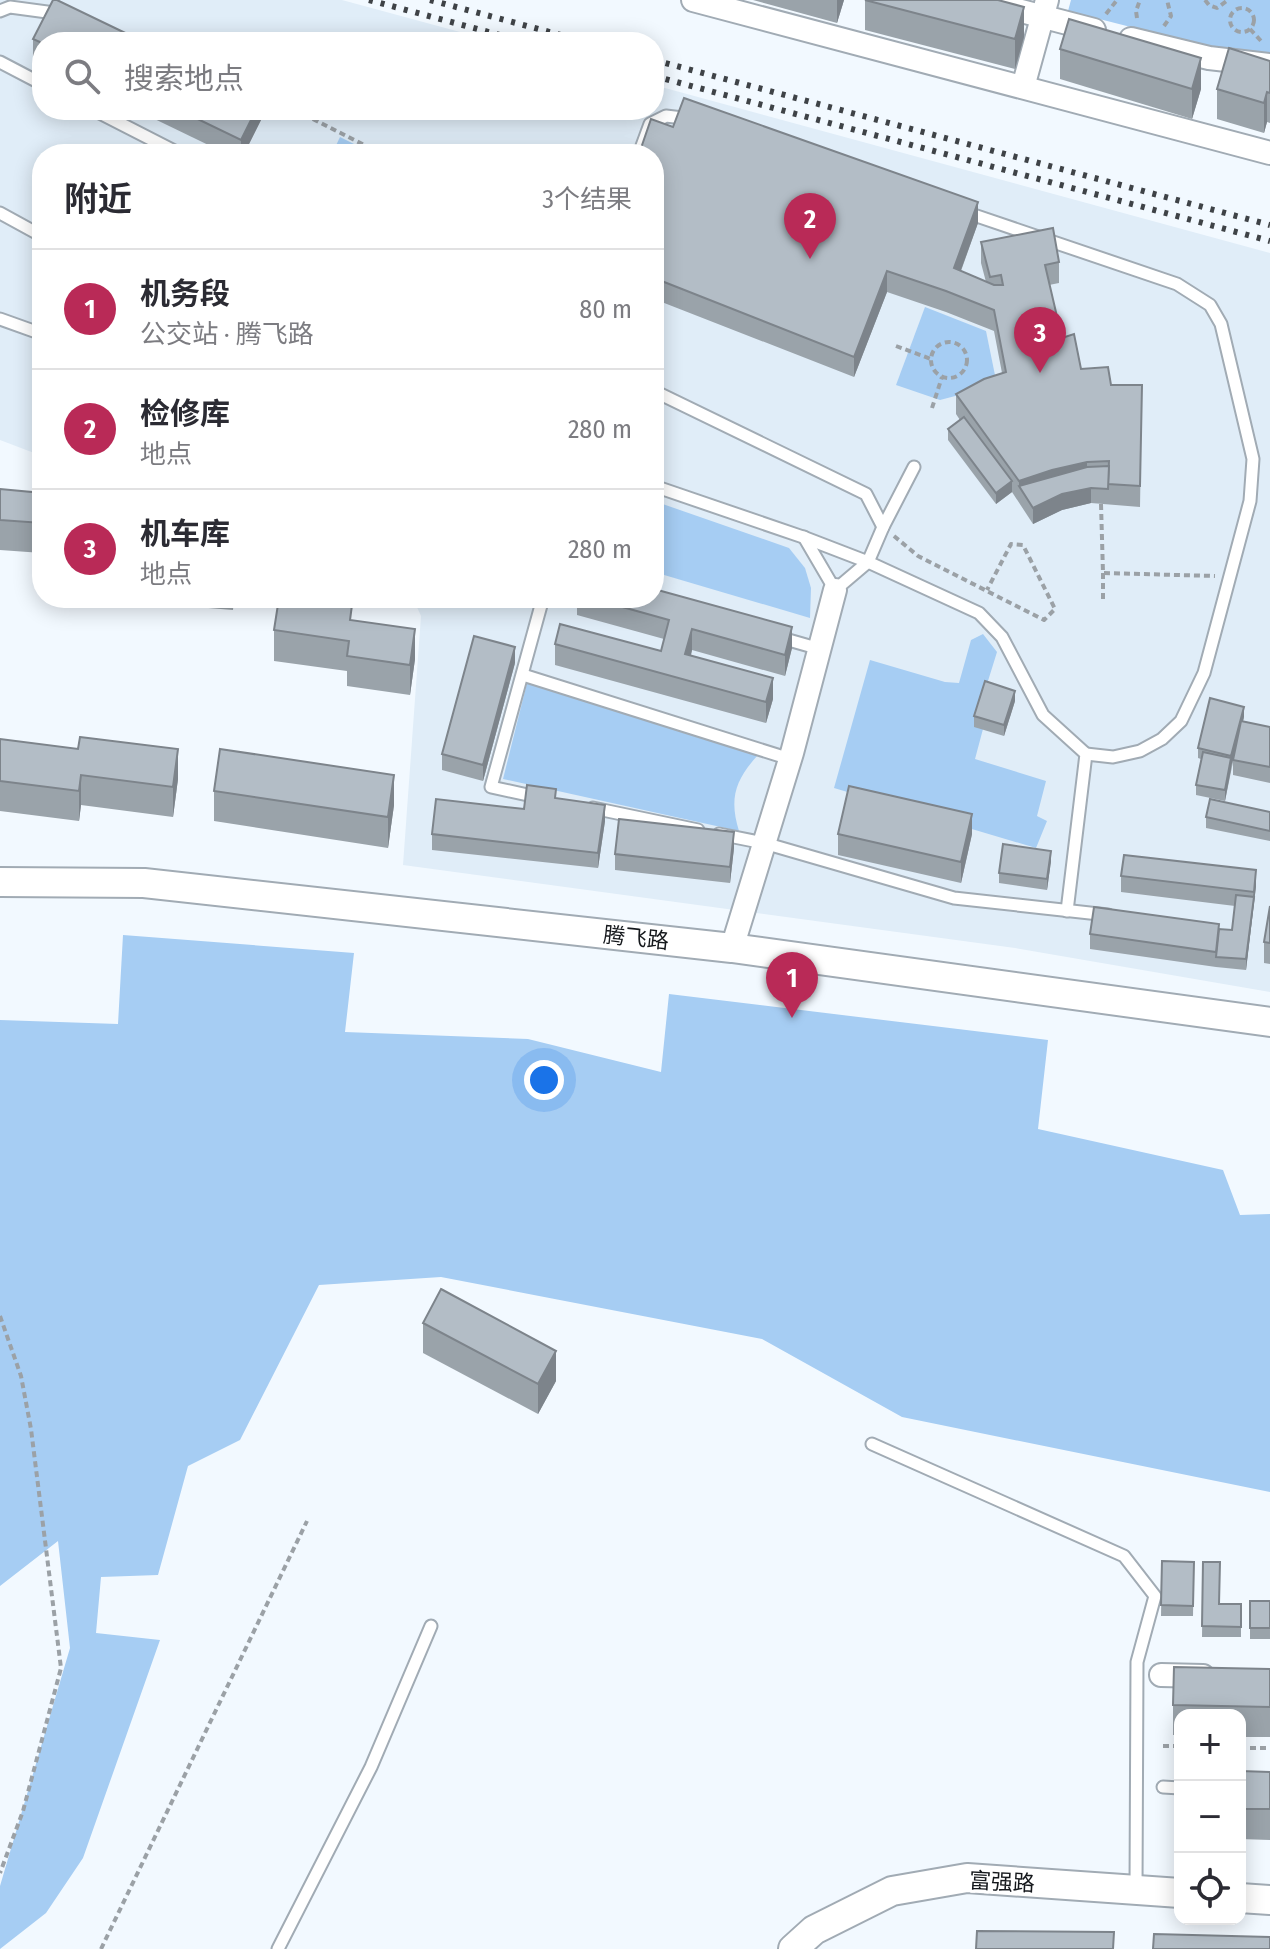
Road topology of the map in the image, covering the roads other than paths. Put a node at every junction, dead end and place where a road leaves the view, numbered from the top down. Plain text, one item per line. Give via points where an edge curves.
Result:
1 (693, 0) edge
2 (979, 0) edge
3 (1045, 9) edge
4 (0, 11) edge
5 (76, 18) edge
6 (0, 62) edge
7 (1270, 65) edge
8 (32, 79) edge
9 (1023, 87) junction
10 (664, 117) edge
11 (114, 120) edge
12 (658, 120) edge
13 (696, 121) edge
14 (160, 144) edge
15 (643, 144) edge
16 (1270, 153) edge
17 (953, 207) edge
18 (0, 213) edge
19 (32, 231) edge
20 (0, 319) edge
21 (32, 330) edge
22 (664, 396) edge
23 (914, 467) dead end
24 (664, 489) edge
25 (883, 527) junction
26 (803, 537) junction
27 (868, 562) junction
28 (835, 590) junction
29 (540, 608) edge
30 (761, 632) edge
31 (820, 649) junction
32 (523, 675) junction
33 (1086, 754) junction
34 (790, 759) junction
35 (552, 800) edge
36 (582, 806) edge
37 (764, 843) junction
38 (0, 882) edge
39 (1067, 911) junction
40 (1127, 917) edge
41 (732, 948) junction
42 (1270, 1022) edge
43 (872, 1444) dead end
44 (431, 1626) dead end
45 (1161, 1675) dead end
46 (1223, 1676) edge
47 (1163, 1787) dead end
48 (1174, 1788) edge
49 (1136, 1890) junction
50 (1174, 1893) edge
51 (1246, 1898) edge
52 (1270, 1900) edge
53 (278, 1949) edge
54 (793, 1949) edge

1 - 9 street
2 - 3 street
3 - 7 street via 1209,58
3 - 9 street
4 - 5 lane via 10,7
6 - 8 lane
9 - 16 street
10 - 13 lane
11 - 14 lane
12 - 15 lane via 650,124
17 - 33 lane via 1177,284 1210,305 1221,324 1253,459 1250,501 1204,673 1181,721 1162,739 1113,757
18 - 19 lane
20 - 21 lane
22 - 25 lane via 866,494
23 - 25 lane
24 - 26 lane
25 - 27 lane
26 - 27 lane
26 - 28 lane
27 - 28 lane
27 - 33 lane via 979,613 1002,637 1043,715
28 - 31 street
29 - 32 lane
30 - 31 lane
31 - 34 street
32 - 34 lane
32 - 35 lane via 491,787
33 - 39 lane
34 - 37 street
36 - 37 lane
37 - 39 lane via 954,898
37 - 41 street
38 - 41 street, 腾飞路 via 144,883
39 - 40 lane
41 - 42 street, 腾飞路
43 - 49 lane via 1124,1556 1155,1596 1137,1662
44 - 53 lane via 371,1767
45 - 46 street
47 - 48 lane
49 - 50 street, 富强路
49 - 54 street, 富强路 via 967,1878 892,1891 814,1930
51 - 52 street

